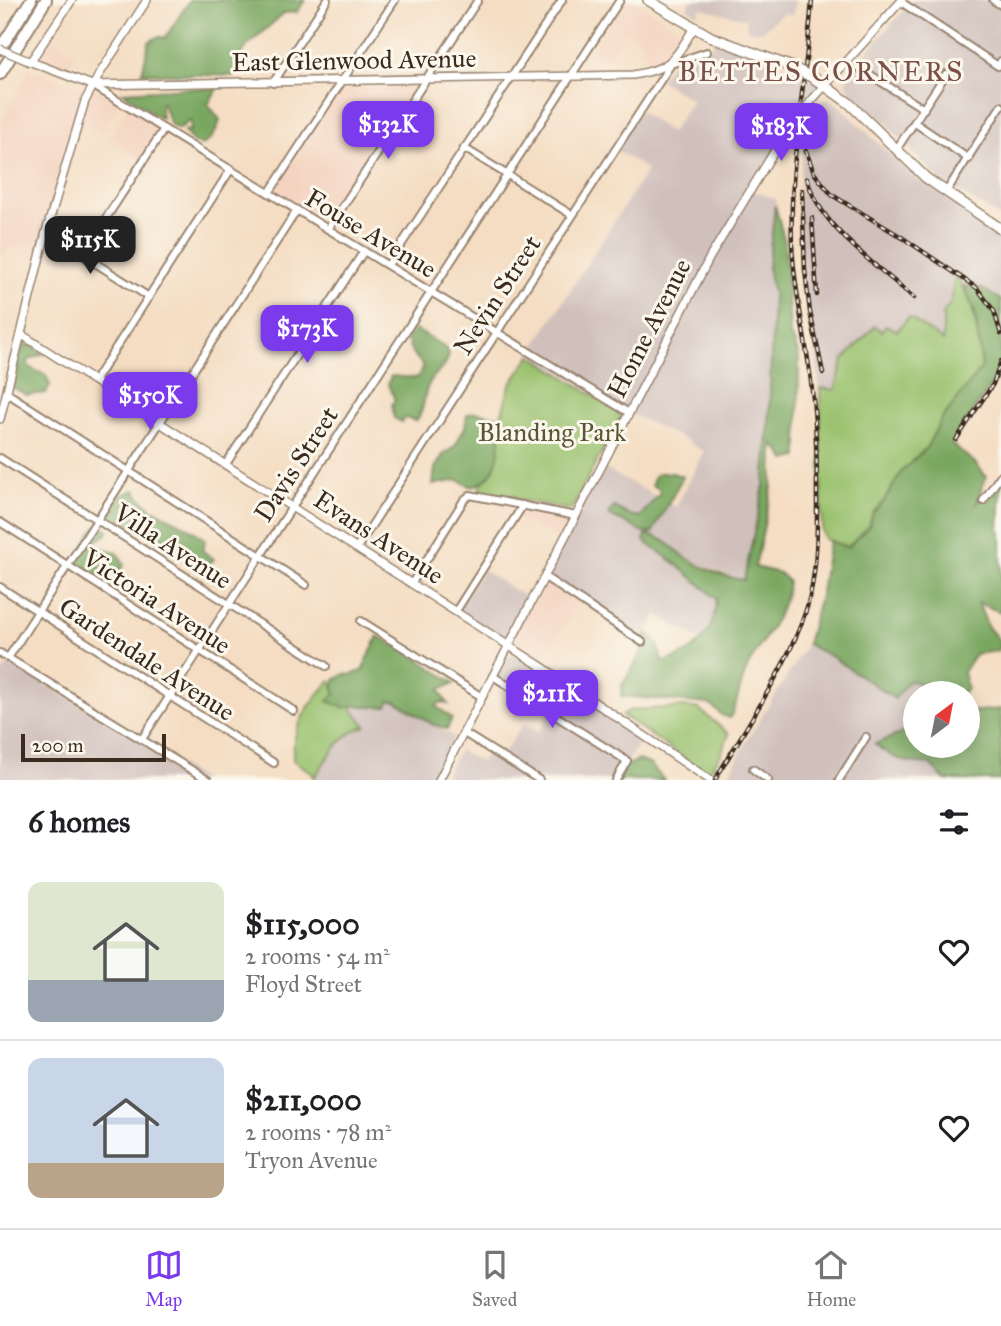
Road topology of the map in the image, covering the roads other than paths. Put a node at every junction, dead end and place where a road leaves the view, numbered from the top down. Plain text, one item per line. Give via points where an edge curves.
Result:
1 (31, 0) edge
2 (46, 0) edge
3 (72, 0) edge
4 (147, 0) edge
5 (327, 0) edge
6 (395, 0) edge
7 (478, 0) edge
8 (562, 0) edge
9 (620, 0) edge
10 (648, 0) edge
11 (993, 0) edge
12 (901, 1) edge
13 (1001, 5) edge
14 (694, 28) junction
15 (0, 49) edge
16 (706, 52) dead end
17 (28, 61) junction
18 (1001, 61) edge
19 (671, 64) junction
20 (858, 67) dead end
21 (0, 74) edge
22 (946, 74) dead end
23 (570, 76) junction
24 (511, 78) junction
25 (426, 79) junction
26 (341, 81) junction
27 (273, 83) junction
28 (92, 85) junction
29 (825, 85) junction
30 (1001, 106) edge
31 (924, 109) junction
32 (915, 122) junction
33 (164, 129) junction
34 (464, 148) junction
35 (896, 150) junction
36 (969, 159) junction
37 (231, 169) junction
38 (506, 174) junction
39 (946, 192) junction
40 (269, 193) junction
41 (297, 210) junction
42 (572, 215) junction
43 (328, 229) junction
44 (1001, 229) edge
45 (46, 232) junction
46 (364, 251) junction
47 (82, 255) junction
48 (388, 265) junction
49 (430, 291) junction
50 (149, 297) junction
51 (496, 332) junction
52 (22, 335) junction
53 (95, 380) junction
54 (6, 393) junction
55 (629, 413) junction
56 (0, 419) edge
57 (161, 422) junction
58 (0, 458) edge
59 (226, 464) junction
60 (129, 471) junction
61 (1001, 475) edge
62 (983, 501) dead end
63 (523, 505) junction
64 (292, 507) junction
65 (576, 516) junction
66 (98, 520) junction
67 (0, 522) edge
68 (357, 548) junction
69 (260, 555) junction
70 (68, 566) junction
71 (545, 577) junction
72 (412, 583) junction
73 (306, 585) dead end
74 (0, 587) edge
75 (229, 604) junction
76 (456, 611) junction
77 (38, 612) junction
78 (361, 621) dead end
79 (642, 642) dead end
80 (509, 646) junction
81 (199, 650) junction
82 (0, 653) edge
83 (9, 658) junction
84 (326, 666) dead end
85 (493, 676) junction
86 (170, 696) junction
87 (482, 697) junction
88 (294, 711) dead end
89 (464, 733) junction
90 (866, 737) dead end
91 (142, 739) junction
92 (274, 763) dead end
93 (752, 769) dead end
94 (208, 780) edge
95 (439, 780) edge
96 (539, 780) edge
97 (616, 780) edge
98 (710, 780) edge
99 (768, 780) edge
100 (839, 780) edge

1 - 15 highway
2 - 21 highway
3 - 17 street
4 - 28 street
5 - 27 street
6 - 26 street
7 - 25 street
8 - 24 street
9 - 23 street, Davis Street
10 - 14 main road
11 - 13 street
12 - 18 street via 998,65
12 - 29 street, Home Avenue
14 - 19 street
14 - 29 main road, bridge
15 - 17 street, East Glenwood Avenue, bridge
16 - 19 street
17 - 28 street, East Glenwood Avenue
19 - 23 street, East Glenwood Avenue via 633,75
19 - 42 street, Nevin Street
20 - 31 street
22 - 31 street
23 - 24 street, East Glenwood Avenue
23 - 38 street, Davis Street
24 - 25 street, East Glenwood Avenue
24 - 34 street
25 - 26 street, East Glenwood Avenue
25 - 43 street
26 - 27 street, East Glenwood Avenue
26 - 40 street
27 - 28 street, East Glenwood Avenue
28 - 33 street, Fouse Avenue
28 - 45 street
29 - 35 main road
29 - 55 street, Home Avenue, bridge via 786,132 710,257
30 - 36 street
31 - 32 street
32 - 35 street
32 - 36 street
33 - 37 street, Fouse Avenue
33 - 47 street
34 - 38 street
34 - 48 street
35 - 39 main road
36 - 39 street
37 - 40 street, Fouse Avenue
37 - 50 street
38 - 42 street
38 - 49 street, Davis Street
39 - 44 main road
40 - 41 street, Fouse Avenue
41 - 43 street, Fouse Avenue
41 - 57 street
42 - 51 street, Nevin Street
43 - 46 street, Fouse Avenue
45 - 47 street
45 - 52 street
46 - 48 street, Fouse Avenue
46 - 59 street
47 - 50 street
48 - 49 street, Fouse Avenue
49 - 51 street, Fouse Avenue
49 - 64 street, Davis Street
50 - 53 street
51 - 55 street, Fouse Avenue
51 - 68 street, Nevin Street
52 - 53 street, Evans Avenue
52 - 54 street
53 - 57 street, Evans Avenue
54 - 56 street
54 - 60 street
55 - 65 street, Home Avenue
57 - 59 street, Evans Avenue
57 - 60 street
58 - 66 street, Villa Avenue
59 - 64 street, Evans Avenue
60 - 66 street
60 - 69 street
61 - 62 street
63 - 65 street
63 - 72 street via 467,497
63 - 76 street
64 - 68 street, Evans Avenue
64 - 69 street, Davis Street
65 - 71 street, Home Avenue
66 - 70 street
66 - 75 street, Villa Avenue
67 - 70 street, Victoria Avenue
68 - 72 street, Evans Avenue
69 - 73 street
69 - 75 street, Davis Street
70 - 77 street
70 - 81 street, Victoria Avenue
71 - 79 street
71 - 80 street, Home Avenue
72 - 76 street, Evans Avenue
74 - 77 street, Gardendale Avenue
75 - 81 street, Davis Street
75 - 84 street, Villa Avenue
76 - 80 street, Evans Avenue
77 - 83 street
77 - 86 street, Gardendale Avenue
78 - 87 street via 373,634
80 - 85 street, Home Avenue
80 - 98 street, Evans Avenue
81 - 86 street, Davis Street
81 - 88 street, Victoria Avenue
82 - 83 street
83 - 91 street
85 - 87 street, Home Avenue
85 - 97 street via 627,761
86 - 91 street, Davis Street
86 - 92 street, Gardendale Avenue
87 - 89 street, Home Avenue
89 - 95 street, Home Avenue
89 - 96 street
90 - 100 street
91 - 94 street
93 - 99 street

